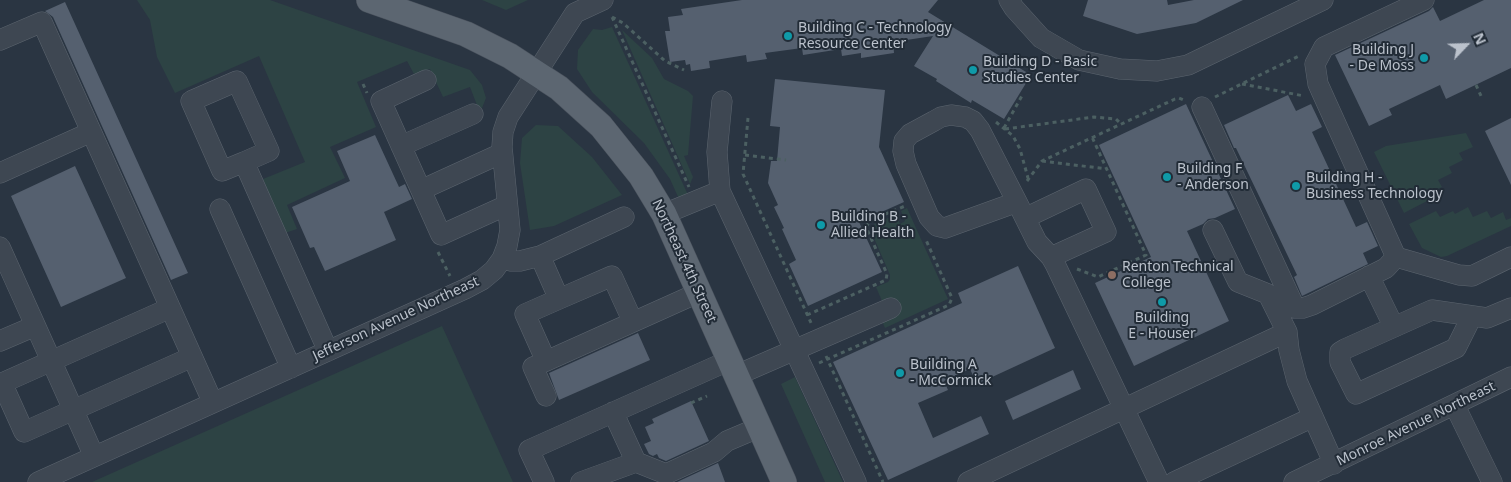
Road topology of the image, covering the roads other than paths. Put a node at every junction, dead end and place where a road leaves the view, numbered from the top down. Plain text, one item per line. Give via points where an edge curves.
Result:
1 (602, 0) edge
2 (1009, 0) edge
3 (1323, 0) edge
4 (1424, 0) edge
5 (375, 1) edge
6 (572, 6) edge
7 (0, 40) edge
8 (536, 73) junction
9 (426, 80) dead end
10 (722, 101) dead end
11 (1202, 107) road end
12 (473, 114) dead end
13 (91, 132) junction
14 (401, 146) junction
15 (502, 153) junction
16 (244, 162) junction
17 (0, 173) edge
18 (421, 190) junction
19 (720, 191) junction
20 (507, 205) junction
21 (220, 209) dead end
22 (1021, 210) junction
23 (664, 214) junction
24 (624, 217) dead end
25 (1213, 230) dead end
26 (0, 247) edge
27 (540, 256) junction
28 (1051, 257) junction
29 (1396, 257) junction
30 (1511, 257) edge
31 (502, 259) junction
32 (1369, 276) junction
33 (700, 292) junction
34 (559, 299) junction
35 (170, 308) junction
36 (891, 308) dead end
37 (1295, 308) junction
38 (1511, 308) edge
39 (1472, 316) junction
40 (633, 322) junction
41 (35, 326) junction
42 (1394, 327) junction
43 (1287, 332) junction
44 (0, 341) edge
45 (795, 350) junction
46 (328, 351) junction
47 (192, 357) junction
48 (546, 361) junction
49 (51, 362) junction
50 (291, 368) junction
51 (734, 368) junction
52 (1511, 378) edge
53 (546, 396) dead end
54 (213, 403) junction
55 (1455, 406) junction
56 (1124, 409) junction
57 (73, 410) junction
58 (613, 412) junction
59 (1313, 417) junction
60 (760, 427) junction
61 (94, 456) junction
62 (636, 462) junction
63 (1334, 464) junction
64 (50, 480) edge
65 (1303, 480) edge
66 (544, 482) edge
67 (581, 482) edge
68 (784, 482) edge
69 (856, 482) edge
70 (968, 482) edge
71 (1159, 482) edge
72 (1174, 482) edge
73 (1492, 482) edge

1 - 6 street, Jefferson Avenue Northeast
2 - 3 street via 1041,38 1079,60 1120,69 1156,71 1188,65
4 - 29 street via 1324,47 1315,64 1327,104
5 - 8 main road, Northeast 4th Street via 466,34
6 - 8 street, Jefferson Avenue Northeast
7 - 13 street via 42,22
8 - 15 street, Jefferson Avenue Northeast via 508,117
8 - 23 main road, Northeast 4th Street via 566,94 601,126 641,176
9 - 14 street via 381,101
10 - 19 street via 717,152
11 - 37 street
12 - 14 street
13 - 17 street
13 - 35 street
14 - 18 street
15 - 18 street
15 - 20 street, Jefferson Avenue Northeast
16 - 16 street via 268,151 237,81 191,101 222,171
16 - 46 street
18 - 20 street via 441,235
19 - 23 street
19 - 45 street
20 - 31 street, Jefferson Avenue Northeast via 510,230
21 - 50 street
22 - 22 street via 973,121 952,115 941,117 910,134 904,141 906,164 929,217 937,226 945,228
22 - 28 street via 1037,242
22 - 28 street via 1086,189 1106,232
23 - 33 main road, Northeast 4th Street
24 - 27 street
25 - 43 street via 1238,282 1268,294
26 - 41 street
27 - 31 street via 520,261
27 - 34 street
28 - 56 street
29 - 30 street via 1472,276
29 - 32 street via 1386,268
31 - 46 street, Jefferson Avenue Northeast via 482,280 465,289
32 - 37 street via 1312,305
32 - 42 street
33 - 40 street
33 - 51 main road, Northeast 4th Street
34 - 40 street via 612,276
34 - 48 street via 525,314
35 - 47 street
35 - 49 street
36 - 45 street
37 - 43 street
38 - 39 street via 1487,318
39 - 42 street via 1432,310
39 - 42 street via 1456,348 1356,394 1340,362 1340,352
40 - 48 street
41 - 44 street
41 - 49 street
43 - 56 street
43 - 59 street via 1297,381
45 - 51 street
45 - 69 street
46 - 50 street, Jefferson Avenue Northeast
47 - 54 street
47 - 57 street
48 - 53 street via 533,367
49 - 57 street
49 - 57 street via 2,383 20,424 24,432
50 - 54 street, Jefferson Avenue Northeast
51 - 58 street
51 - 60 main road, Northeast 4th Street
52 - 55 street, Monroe Avenue Northeast
54 - 61 street, Jefferson Avenue Northeast
55 - 63 street, Monroe Avenue Northeast
55 - 73 street
56 - 70 street
56 - 71 street
57 - 61 street
58 - 62 street
58 - 66 street via 529,450
59 - 63 street
59 - 72 street
60 - 62 street via 666,474
60 - 68 main road, Northeast 4th Street
61 - 64 street, Jefferson Avenue Northeast
62 - 67 street
63 - 65 street, Monroe Avenue Northeast

